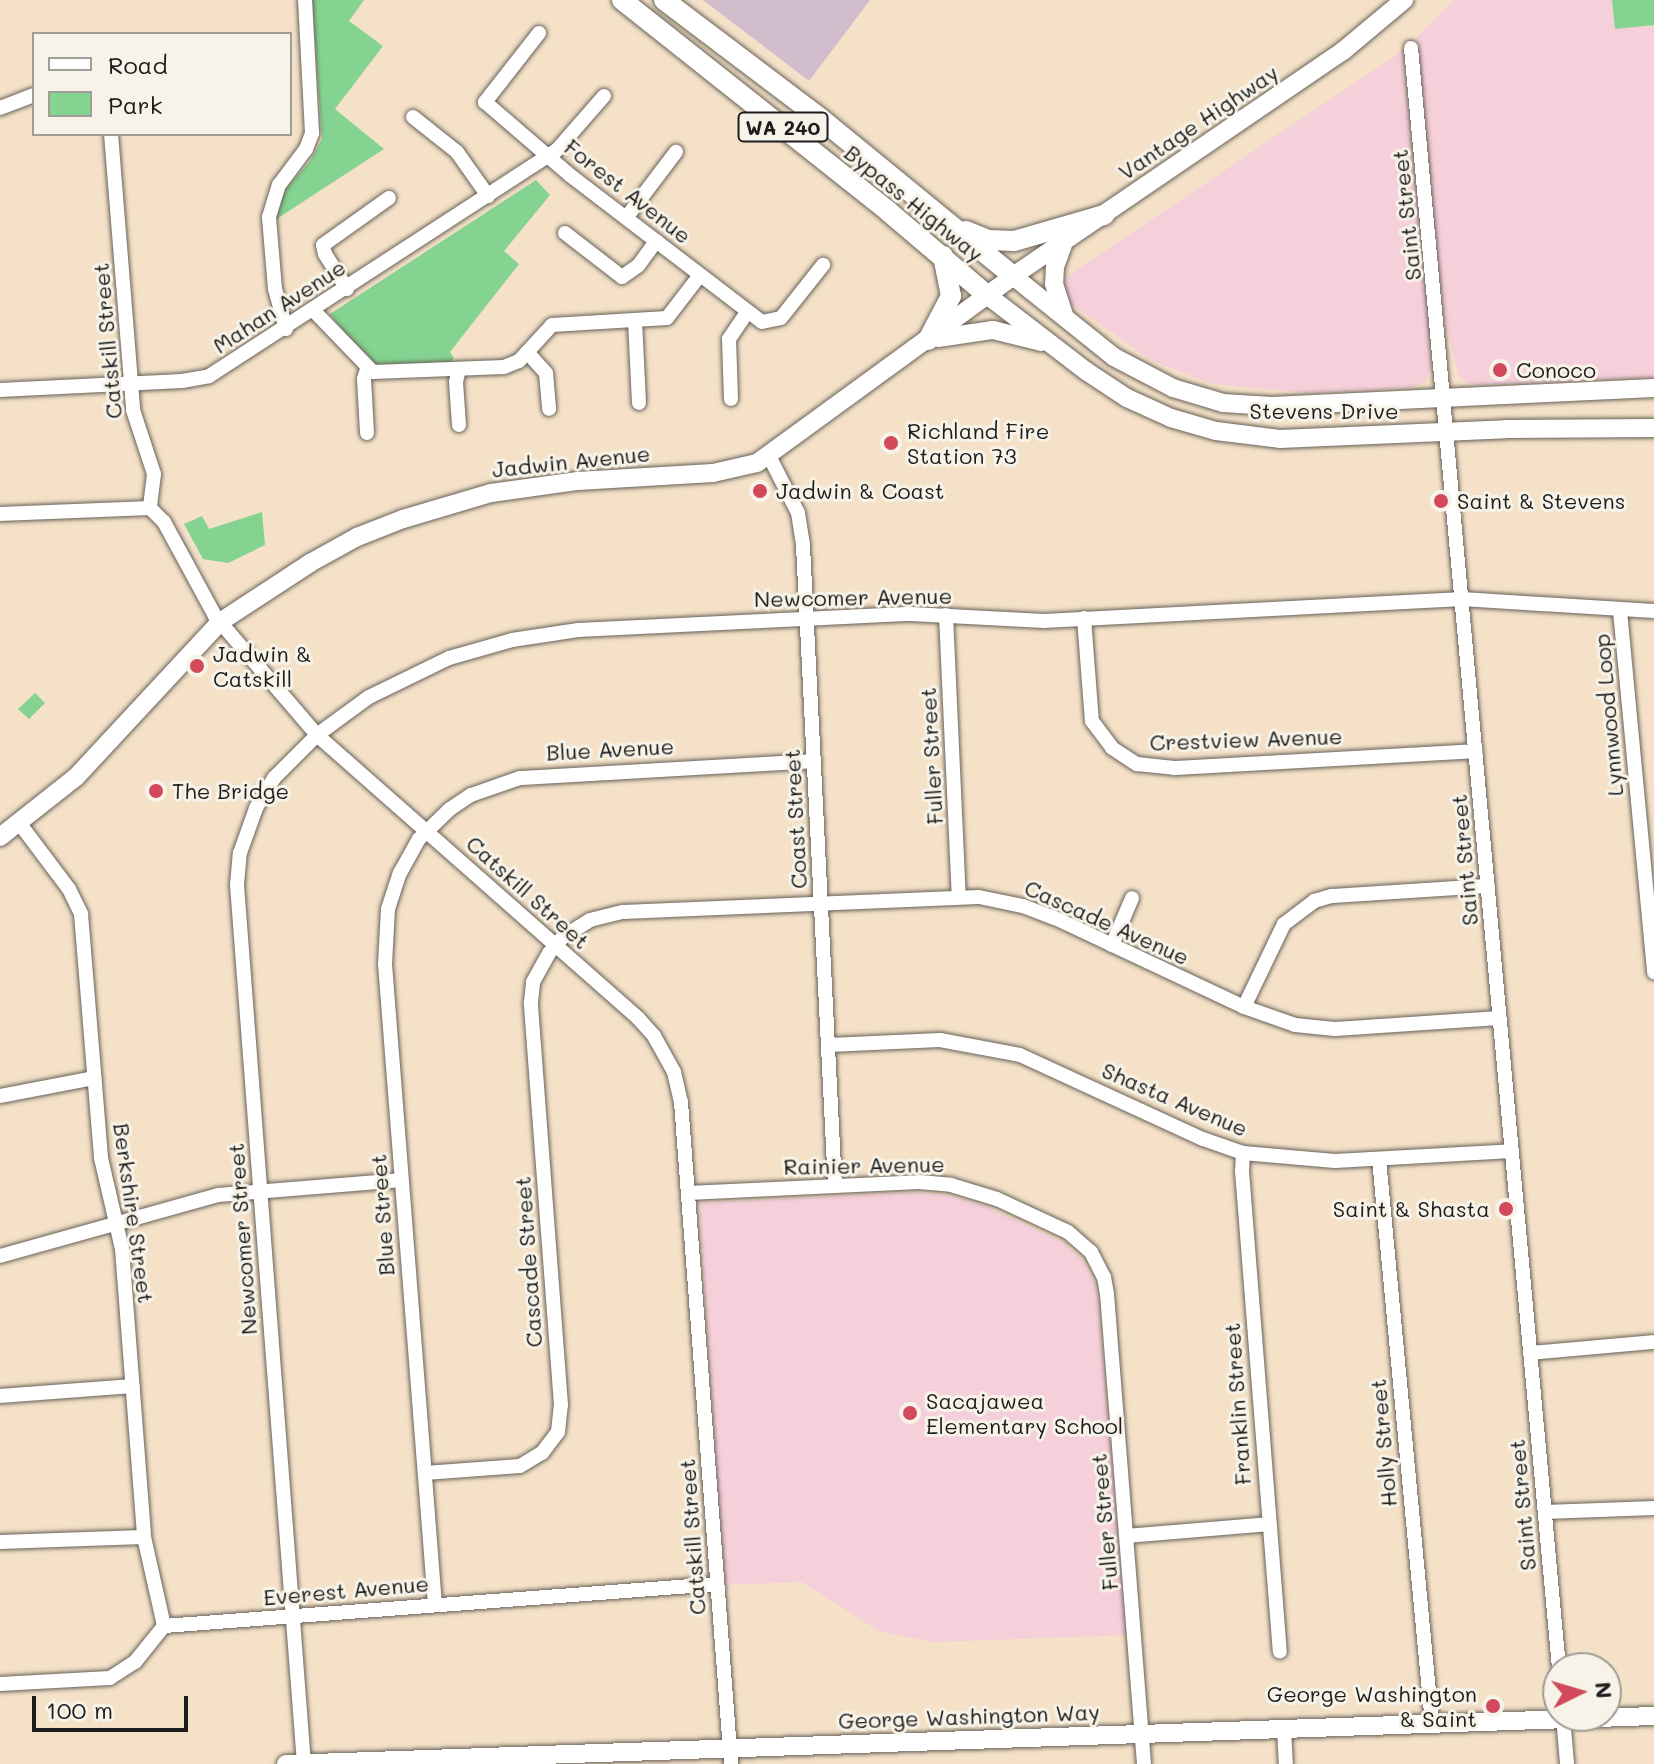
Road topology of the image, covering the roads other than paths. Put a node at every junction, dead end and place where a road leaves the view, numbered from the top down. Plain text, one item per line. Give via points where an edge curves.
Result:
1 (305, 0) edge
2 (622, 0) edge
3 (664, 0) edge
4 (1404, 0) edge
5 (539, 33) dead end
6 (1411, 48) dead end
7 (32, 96) edge
8 (604, 96) dead end
9 (0, 108) edge
10 (413, 117) dead end
11 (111, 136) edge
12 (676, 152) dead end
13 (547, 157) junction
14 (488, 196) junction
15 (389, 198) dead end
16 (1104, 215) junction
17 (626, 218) junction
18 (949, 224) junction
19 (565, 233) dead end
20 (656, 241) junction
21 (1064, 242) junction
22 (943, 256) junction
23 (823, 265) dead end
24 (700, 275) junction
25 (1013, 276) junction
26 (347, 289) junction
27 (987, 295) junction
28 (314, 311) junction
29 (747, 312) junction
30 (1066, 319) junction
31 (635, 321) junction
32 (286, 329) junction
33 (928, 340) junction
34 (1052, 345) junction
35 (527, 352) junction
36 (367, 369) junction
37 (459, 369) junction
38 (131, 384) junction
39 (1654, 388) edge
40 (0, 390) edge
41 (1446, 397) junction
42 (731, 399) dead end
43 (639, 403) dead end
44 (549, 409) dead end
45 (459, 425) dead end
46 (1654, 428) edge
47 (1449, 432) junction
48 (367, 433) dead end
49 (769, 456) junction
50 (150, 508) junction
51 (0, 514) edge
52 (1462, 599) junction
53 (1620, 611) junction
54 (1654, 611) edge
55 (946, 615) junction
56 (1084, 618) junction
57 (806, 619) junction
58 (220, 622) junction
59 (317, 735) junction
60 (1476, 751) junction
61 (814, 761) junction
62 (20, 824) junction
63 (426, 832) junction
64 (0, 837) edge
65 (1648, 840) edge
66 (1488, 886) junction
67 (959, 896) junction
68 (1132, 898) dead end
69 (821, 903) junction
70 (1112, 945) junction
71 (555, 946) junction
72 (1654, 972) edge
73 (1244, 1007) junction
74 (1500, 1018) junction
75 (829, 1045) junction
76 (94, 1078) junction
77 (0, 1096) edge
78 (1512, 1151) junction
79 (1243, 1153) junction
80 (1379, 1159) junction
81 (401, 1180) junction
82 (835, 1186) junction
83 (261, 1191) junction
84 (688, 1193) junction
85 (117, 1222) junction
86 (0, 1256) edge
87 (1104, 1277) joint
88 (1654, 1342) edge
89 (1530, 1353) junction
90 (133, 1386) junction
91 (0, 1396) edge
92 (425, 1473) junction
93 (1654, 1508) edge
94 (1545, 1512) junction
95 (1269, 1524) junction
96 (1127, 1536) junction
97 (144, 1537) junction
98 (0, 1542) edge
99 (717, 1584) junction
100 (435, 1605) junction
101 (293, 1617) junction
102 (164, 1626) junction
103 (1280, 1651) dead end
104 (1558, 1652) edge
105 (0, 1684) edge
106 (1654, 1716) edge
107 (1622, 1717) edge
108 (1542, 1719) edge
109 (1432, 1724) junction
110 (1284, 1729) junction
111 (1564, 1732) edge
112 (1143, 1734) junction
113 (730, 1756) edge
114 (286, 1764) edge
115 (304, 1764) edge
116 (1144, 1764) edge
117 (1286, 1764) edge
118 (1567, 1764) edge

1 - 32 street via 313,129 306,149 274,194 269,217 275,289
2 - 22 highway, Bypass Highway / WA 240
3 - 18 highway, Bypass Highway / WA 240
4 - 16 main road, Vantage Highway / WA 240 via 1343,51
5 - 13 street, Forest Avenue via 485,102
6 - 41 street, Saint Street
7 - 9 street
8 - 13 street, Mahan Avenue
10 - 14 street via 457,152
11 - 38 street, Catskill Street
12 - 17 street
13 - 14 street, Mahan Avenue
13 - 17 street, Forest Avenue
14 - 26 street, Mahan Avenue
15 - 26 street via 323,245
16 - 18 highway, WA 240 via 1014,241 988,240
16 - 21 main road, Vantage Highway / WA 240
17 - 20 street, Forest Avenue
18 - 25 highway, Bypass Highway
19 - 20 street via 622,277 638,266
20 - 24 street, Forest Avenue
21 - 25 main road, Vantage Highway / WA 240
21 - 30 main road via 1054,284
22 - 27 highway, Bypass Highway / WA 240
22 - 33 highway via 951,296
23 - 29 street via 778,321 762,322
24 - 29 street, Forest Avenue
24 - 31 street via 667,318
25 - 27 main road, Jadwin Avenue / WA 240
25 - 30 main road, Stevens Drive
26 - 28 street, Mahan Avenue
27 - 33 main road, Jadwin Avenue
27 - 34 main road, Stevens Drive
28 - 32 street, Mahan Avenue
28 - 36 street
29 - 42 street via 729,339
30 - 41 main road, Stevens Drive via 1146,375 1223,403 1272,406
31 - 35 street via 552,325
31 - 43 street
32 - 38 street, Mahan Avenue via 209,376
33 - 34 main road via 993,330
33 - 49 main road, Jadwin Avenue
34 - 47 main road, Stevens Drive via 1127,398 1216,431 1280,439
35 - 37 street via 513,365
35 - 44 street via 545,371
36 - 37 street
36 - 48 street
37 - 45 street
38 - 40 street, Mahan Avenue
38 - 50 street, Catskill Street via 134,419 153,469
39 - 41 main road, Stevens Drive
41 - 47 street, Saint Street
46 - 47 main road, Stevens Drive
47 - 52 street, Saint Street
49 - 57 street, Coast Street via 798,513
49 - 58 main road, Jadwin Avenue via 713,473 557,483 449,504 357,537
50 - 51 street
50 - 58 street, Catskill Street via 168,528
52 - 53 street, Lynnwood Loop
52 - 56 street, Newcomer Avenue
52 - 60 street, Saint Street
53 - 54 street
53 - 65 street, Lynnwood Loop
55 - 56 street, Newcomer Avenue
55 - 57 street, Newcomer Avenue
55 - 67 street, Fuller Street
56 - 60 street, Crestview Avenue via 1092,721 1112,748 1137,764 1174,768
57 - 59 street, Newcomer Avenue via 578,630 512,640 449,658 397,682
57 - 61 street, Coast Street
58 - 59 street, Catskill Street
58 - 62 main road, Jadwin Avenue via 100,753
59 - 63 street, Catskill Street
59 - 83 street, Newcomer Street via 266,791 248,826 237,870
60 - 66 street, Saint Street
61 - 63 street, Blue Avenue via 520,778 471,795
61 - 69 street, Coast Street
62 - 64 main road, Jadwin Avenue
62 - 76 street, Berkshire Street via 69,889 81,914
63 - 71 street, Catskill Street
63 - 81 street, Blue Street via 392,891 385,929
65 - 72 street, Lynnwood Loop
66 - 73 street via 1314,901 1284,924
66 - 74 street, Saint Street
67 - 69 street, Cascade Avenue
67 - 70 street, Cascade Avenue via 1023,906
68 - 70 street
69 - 71 street, Cascade Avenue via 606,914 574,928
69 - 75 street, Coast Street
70 - 73 street, Cascade Avenue
71 - 84 street, Catskill Street via 638,1018 666,1055 679,1090
71 - 92 street, Cascade Street via 540,966 531,1002 561,1405 558,1432 542,1453 520,1466
73 - 74 street, Cascade Avenue via 1295,1025 1335,1029
74 - 78 street, Saint Street
75 - 79 street, Shasta Avenue via 940,1040 1020,1055
75 - 82 street, Coast Street
76 - 77 street
76 - 85 street, Berkshire Street via 101,1158
78 - 80 street, Shasta Avenue
78 - 89 street, Saint Street
79 - 80 street, Shasta Avenue
79 - 95 street, Franklin Street
80 - 109 street, Holly Street
81 - 83 street
81 - 92 street, Blue Street
82 - 84 street, Rainier Avenue
82 - 87 street, Rainier Avenue via 936,1183 977,1191 1068,1232 1091,1252
83 - 85 street via 219,1195
83 - 101 street, Newcomer Street
84 - 99 street, Catskill Street
85 - 86 street
85 - 90 street, Berkshire Street
87 - 96 street, Fuller Street
88 - 89 street
89 - 94 street, Saint Street
90 - 91 street
90 - 97 street, Berkshire Street
92 - 100 street, Blue Street
93 - 94 street
94 - 104 street, Saint Street
95 - 96 street
95 - 103 street, Franklin Street
96 - 112 street, Fuller Street
97 - 98 street
97 - 102 street, Berkshire Street
99 - 100 street, Everest Avenue
99 - 113 street, Catskill Street
100 - 101 street, Everest Avenue
101 - 102 street, Everest Avenue
101 - 115 street, Newcomer Street
102 - 105 street via 135,1662 110,1678
106 - 107 main road, George Washington Way
108 - 109 main road, George Washington Way
109 - 110 main road, George Washington Way
110 - 112 main road, George Washington Way
110 - 117 street
111 - 118 street
112 - 113 main road, George Washington Way
112 - 116 street, Fuller Street
113 - 115 main road, George Washington Way
114 - 115 main road, George Washington Way

